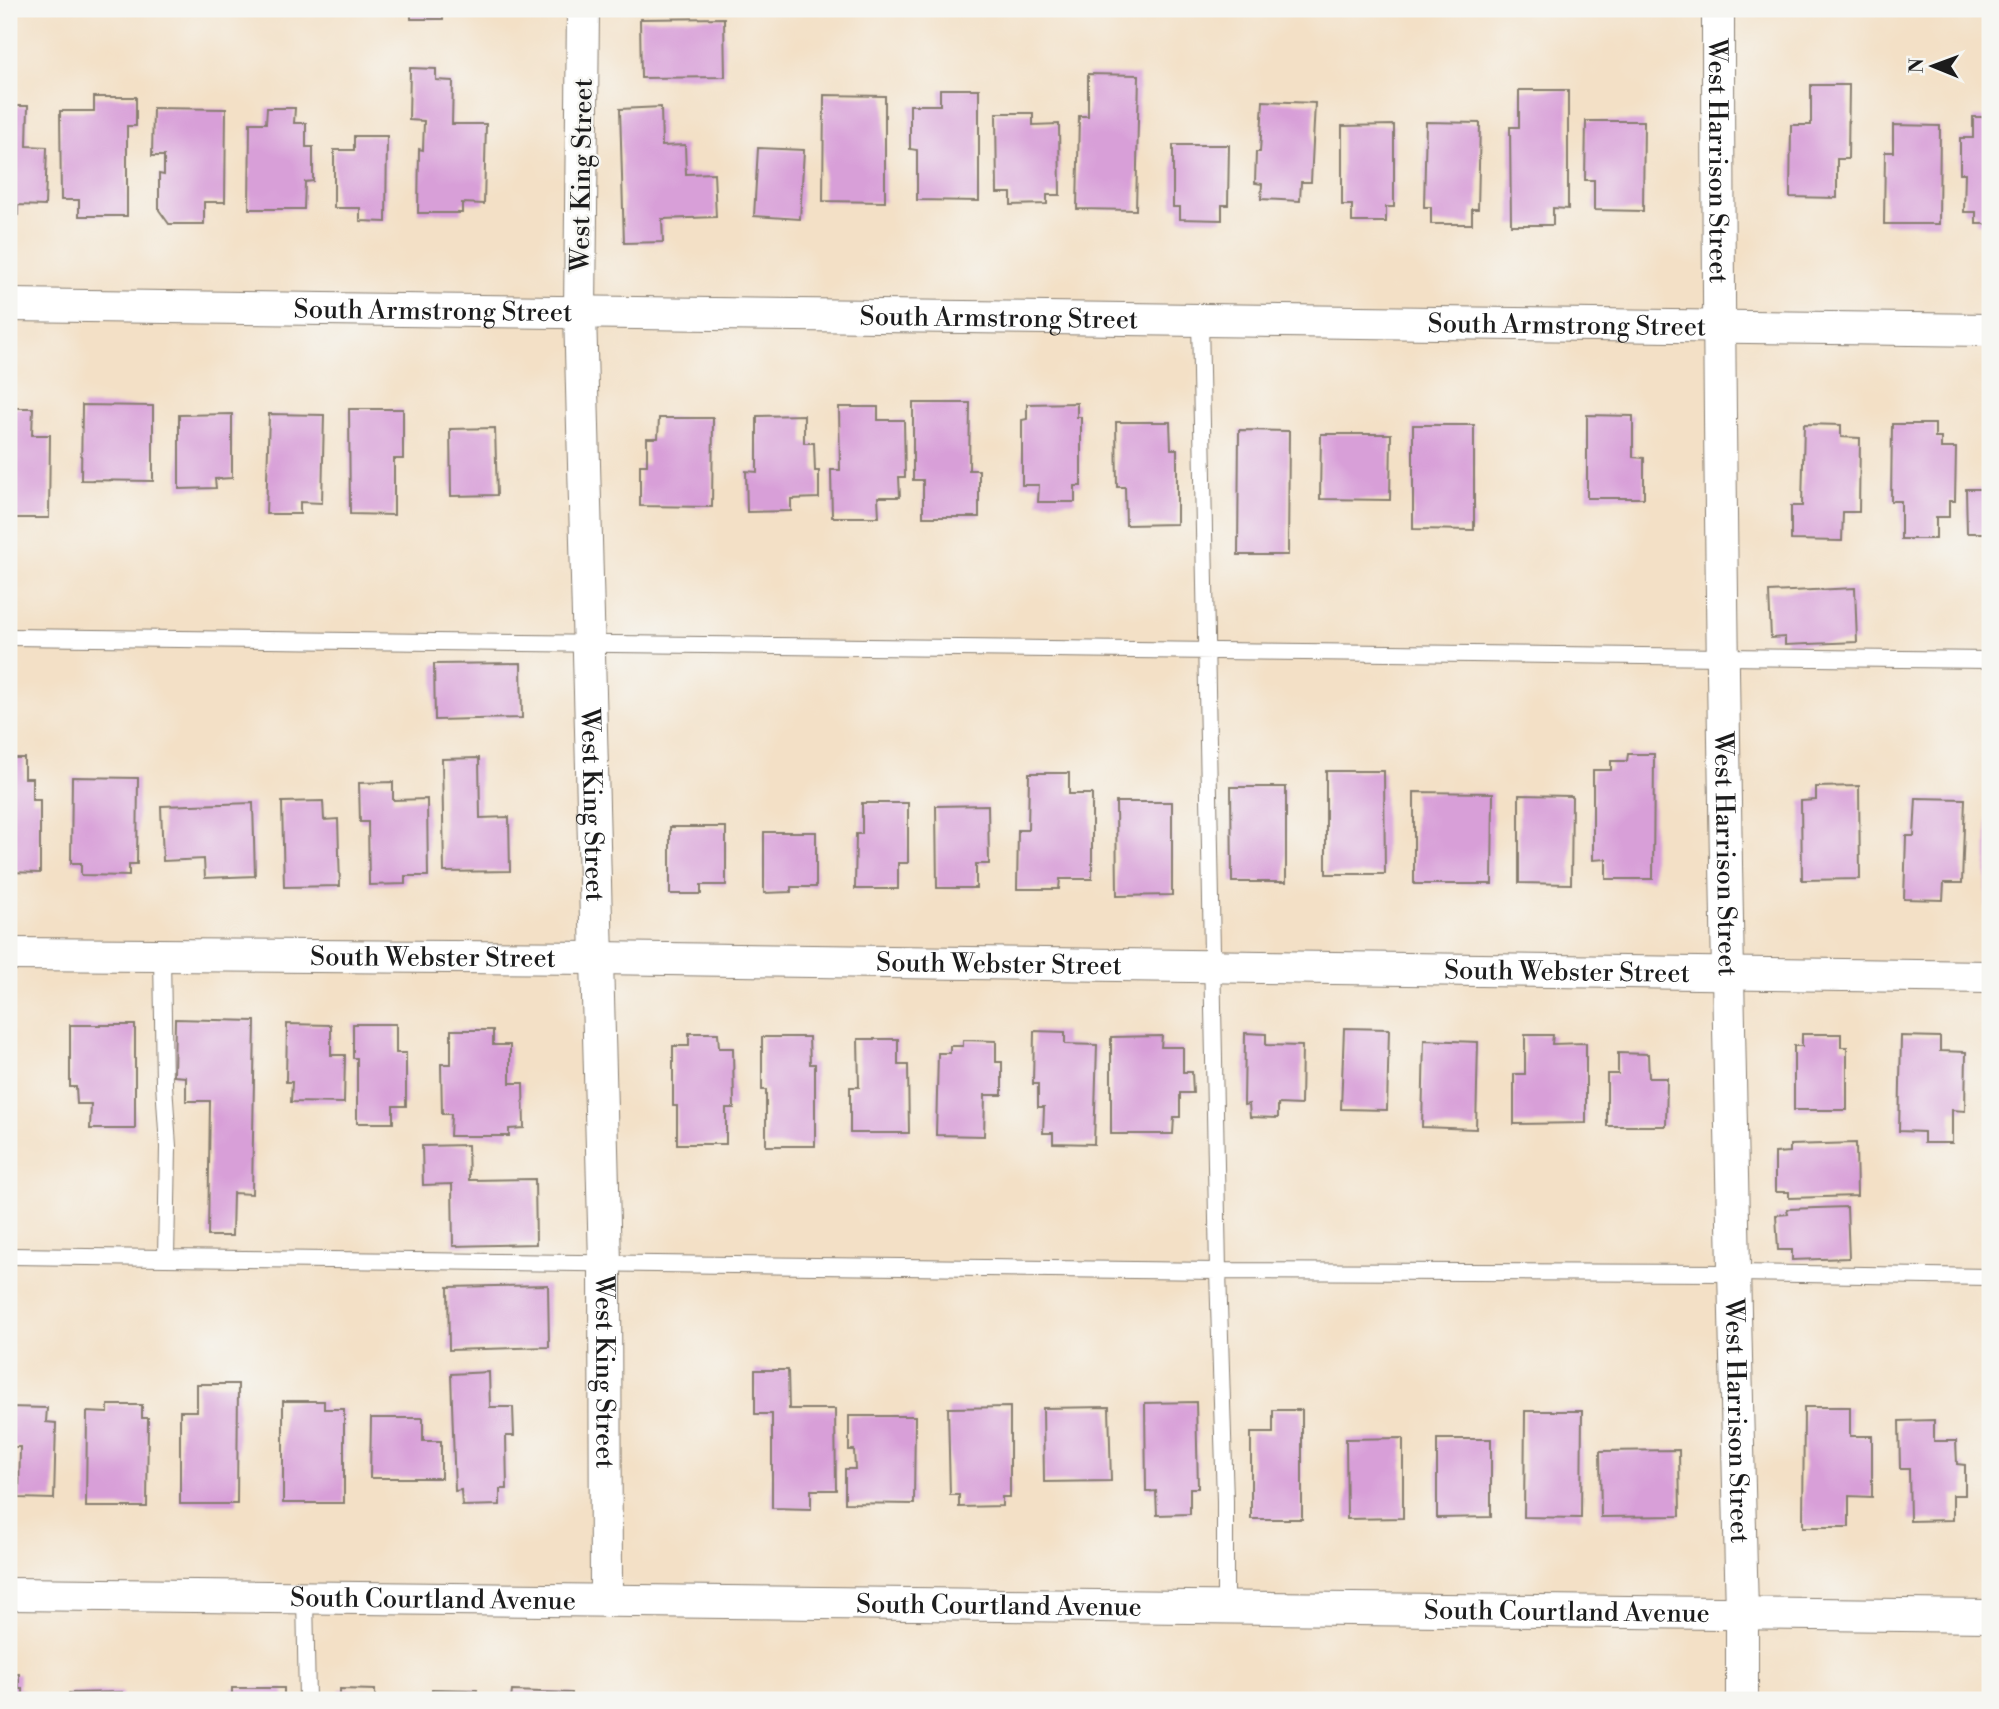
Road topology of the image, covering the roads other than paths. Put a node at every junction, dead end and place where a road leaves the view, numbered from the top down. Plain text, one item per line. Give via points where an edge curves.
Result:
1 (583, 9) edge
2 (1718, 9) edge
3 (9, 305) edge
4 (580, 312) junction
5 (1200, 319) junction
6 (1718, 327) junction
7 (1990, 330) edge
8 (9, 637) edge
9 (588, 643) junction
10 (1206, 651) junction
11 (1723, 656) junction
12 (1990, 660) edge
13 (9, 954) edge
14 (162, 955) junction
15 (597, 958) junction
16 (1213, 967) junction
17 (1727, 974) junction
18 (1990, 977) edge
19 (9, 1256) edge
20 (166, 1258) junction
21 (605, 1263) junction
22 (1218, 1271) junction
23 (1734, 1273) junction
24 (1990, 1277) edge
25 (9, 1594) edge
26 (305, 1597) junction
27 (606, 1601) junction
28 (1225, 1606) junction
29 (1742, 1613) junction
30 (1990, 1616) edge
31 (307, 1700) edge
32 (1742, 1700) edge

1 - 4 street, West King Street
2 - 6 street, West Harrison Street
3 - 4 street, South Armstrong Street
4 - 5 street, South Armstrong Street
4 - 9 street, West King Street
5 - 6 street, South Armstrong Street
5 - 10 lane
6 - 7 street, South Armstrong Street
6 - 11 street, West Harrison Street
8 - 9 lane
9 - 10 lane
9 - 15 street, West King Street
10 - 11 lane
10 - 16 lane
11 - 12 lane
11 - 17 street, West Harrison Street
13 - 14 street, South Webster Street
14 - 15 street, South Webster Street
14 - 20 lane via 169,1147
15 - 16 street, South Webster Street
15 - 21 street, West King Street
16 - 17 street, South Webster Street
16 - 22 lane
17 - 18 street, South Webster Street
17 - 23 street, West Harrison Street
19 - 20 lane
20 - 21 lane
21 - 22 lane
21 - 27 street, West King Street
22 - 23 lane
22 - 28 lane
23 - 24 lane
23 - 29 street, West Harrison Street
25 - 26 street, South Courtland Avenue
26 - 27 street, South Courtland Avenue
26 - 31 lane
27 - 28 street, South Courtland Avenue
28 - 29 street, South Courtland Avenue
29 - 30 street, South Courtland Avenue
29 - 32 street, West Harrison Street

